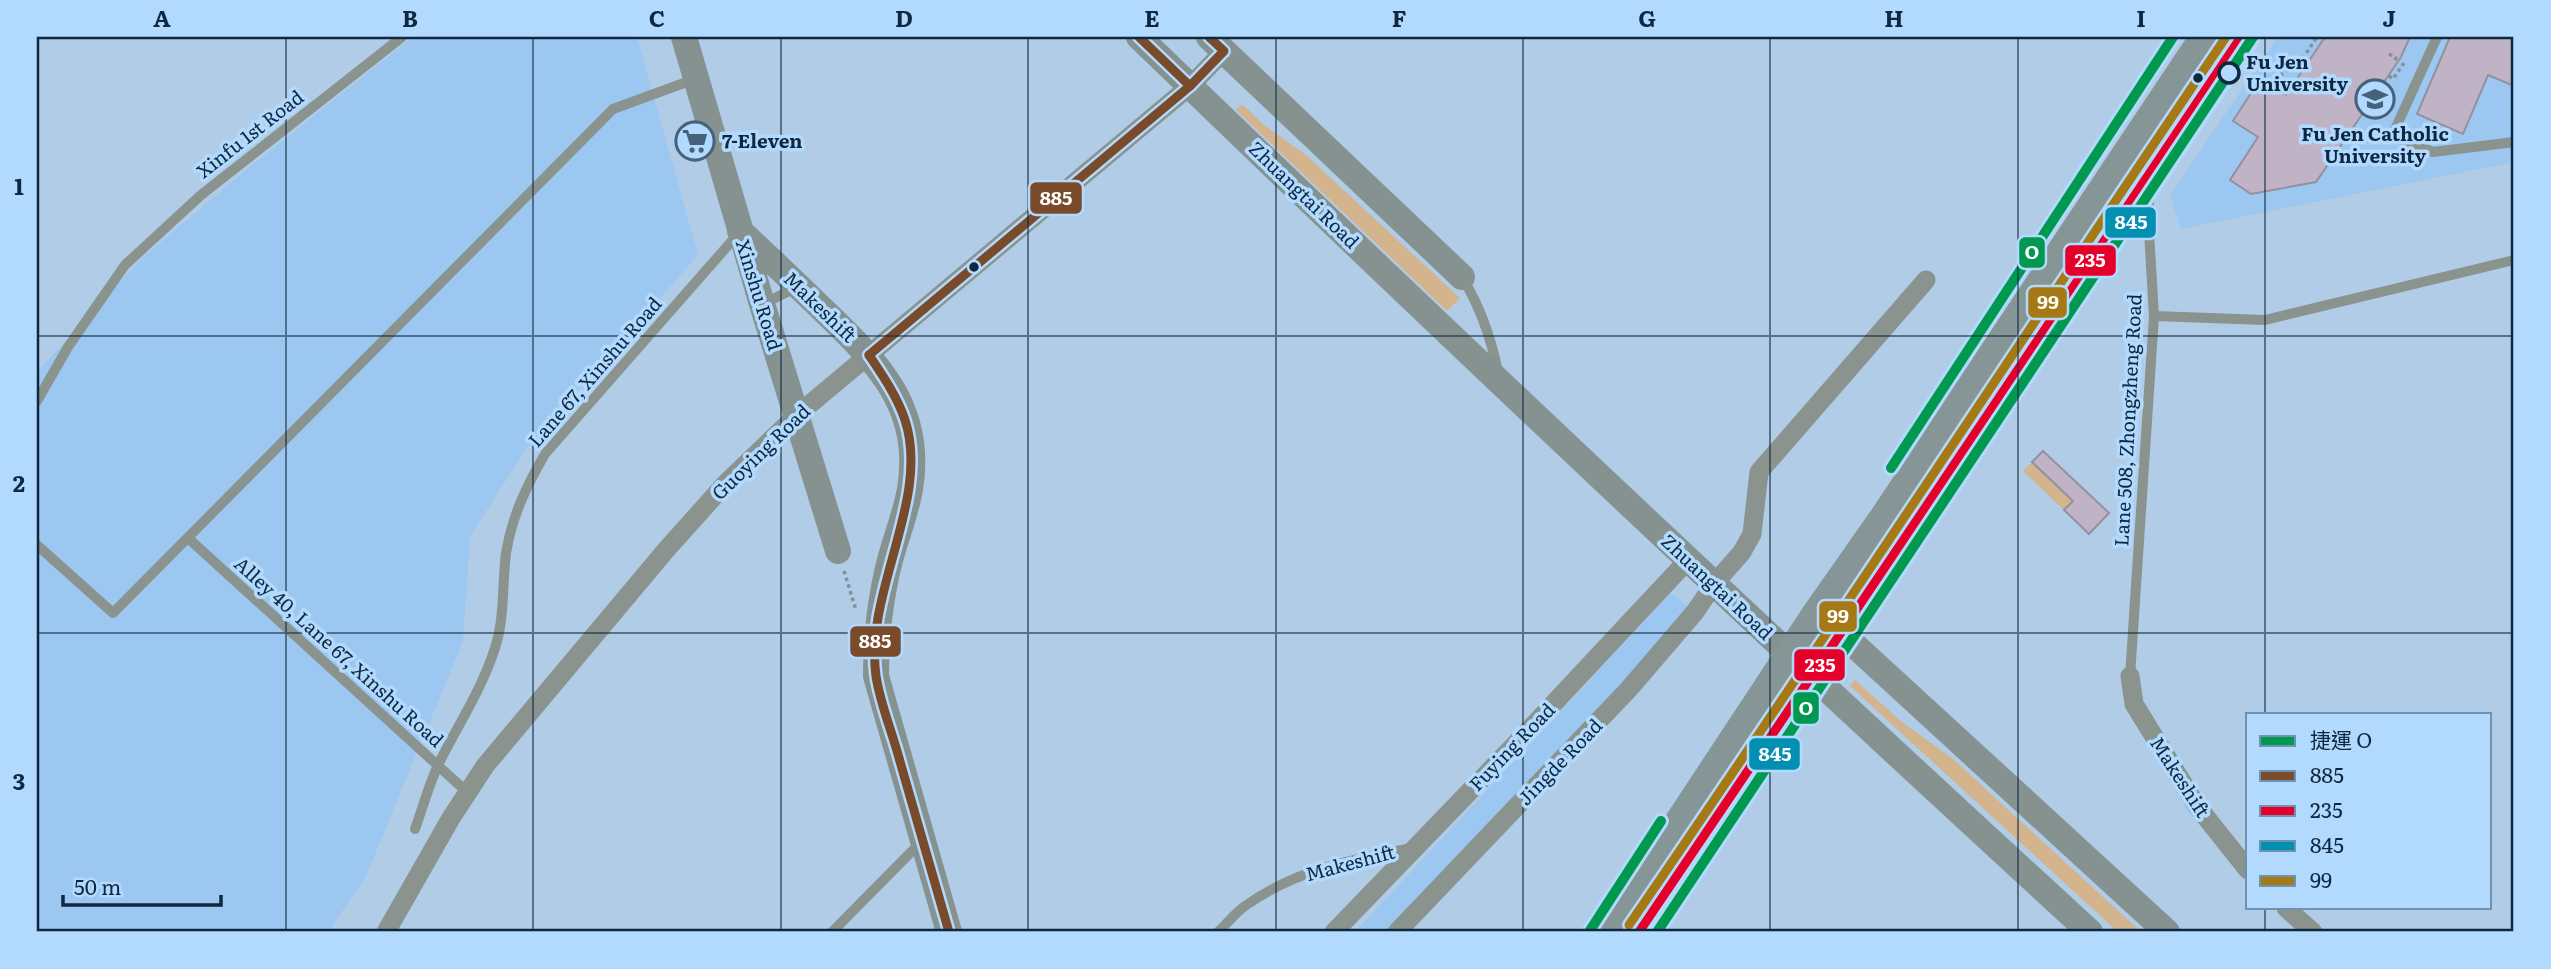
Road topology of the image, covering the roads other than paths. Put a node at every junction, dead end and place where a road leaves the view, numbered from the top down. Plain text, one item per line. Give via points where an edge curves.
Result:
1 (402, 37) edge
2 (684, 37) edge
3 (1139, 37) edge
4 (2205, 37) edge
5 (2241, 37) edge
6 (2437, 37) edge
7 (1217, 44) edge
8 (696, 79) junction
9 (1190, 86) junction
10 (2514, 142) edge
11 (2152, 167) junction
12 (740, 231) junction
13 (2514, 260) edge
14 (1462, 277) joint
15 (1926, 280) dead end
16 (799, 287) junction
17 (762, 304) junction
18 (2154, 316) junction
19 (869, 355) junction
20 (1500, 383) junction
21 (37, 401) edge
22 (797, 415) junction
23 (188, 538) junction
24 (37, 545) edge
25 (838, 551) dead end
26 (1688, 559) junction
27 (1714, 584) junction
28 (1818, 611) junction
29 (1841, 633) junction
30 (1791, 656) junction
31 (2130, 676) joint
32 (1812, 677) junction
33 (438, 766) junction
34 (467, 793) junction
35 (415, 829) dead end
36 (924, 839) junction
37 (1416, 847) junction
38 (2246, 867) edge
39 (2287, 909) edge
40 (386, 932) edge
41 (832, 932) edge
42 (949, 932) edge
43 (1218, 932) edge
44 (1334, 932) edge
45 (1397, 932) edge
46 (1607, 932) edge
47 (1639, 932) edge
48 (2090, 932) edge
49 (2167, 932) edge
50 (2313, 932) edge

1 - 21 lane, Xinfu 1st Road via 201,195 125,265
2 - 8 street, Xinshu Road
3 - 9 street, Zhuangtai Road
4 - 28 main road
5 - 11 main road
6 - 10 lane via 2392,136 2433,152
7 - 9 street, Guoying Road
7 - 14 street
8 - 12 street, Xinshu Road
8 - 23 lane via 613,109
9 - 19 street, Guoying Road
9 - 20 street, Zhuangtai Road
11 - 18 lane, Lane 508, Zhongzheng Road via 2148,215
11 - 29 main road
12 - 16 street, Makeshift
12 - 17 street, Xinshu Road
12 - 33 lane, Lane 67, Xinshu Road via 545,454 526,487 506,553 495,647
13 - 18 lane via 2265,320
14 - 20 lane via 1486,324
15 - 27 street via 1759,472 1752,534
16 - 17 lane
16 - 19 street, Makeshift
17 - 22 street, Xinshu Road
18 - 31 lane, Lane 508, Zhongzheng Road
19 - 22 street, Guoying Road
19 - 36 street, Makeshift via 895,392 912,453 910,489 880,605 876,676
20 - 26 street, Zhuangtai Road
22 - 25 street, Xinshu Road
22 - 34 street, Guoying Road via 697,513
23 - 24 lane via 113,613
23 - 33 lane, Alley 40, Lane 67, Xinshu Road
26 - 27 street, Zhuangtai Road
26 - 37 street, Fuying Road
27 - 30 street, Zhuangtai Road
27 - 45 street, Jingde Road via 1628,690
28 - 29 street
28 - 30 main road
29 - 32 main road
29 - 49 street
30 - 32 street, Zhuangtai Road
30 - 46 main road
31 - 38 street, Makeshift via 2134,704 2197,806
32 - 47 main road
32 - 48 street, Zhuangtai Road
33 - 34 lane, Alley 40, Lane 67, Xinshu Road
33 - 35 lane, Lane 67, Xinshu Road
34 - 40 street, Guoying Road
36 - 41 lane
36 - 42 street
37 - 43 lane, Makeshift via 1328,865 1288,881 1244,907
37 - 44 street, Fuying Road
39 - 50 street

